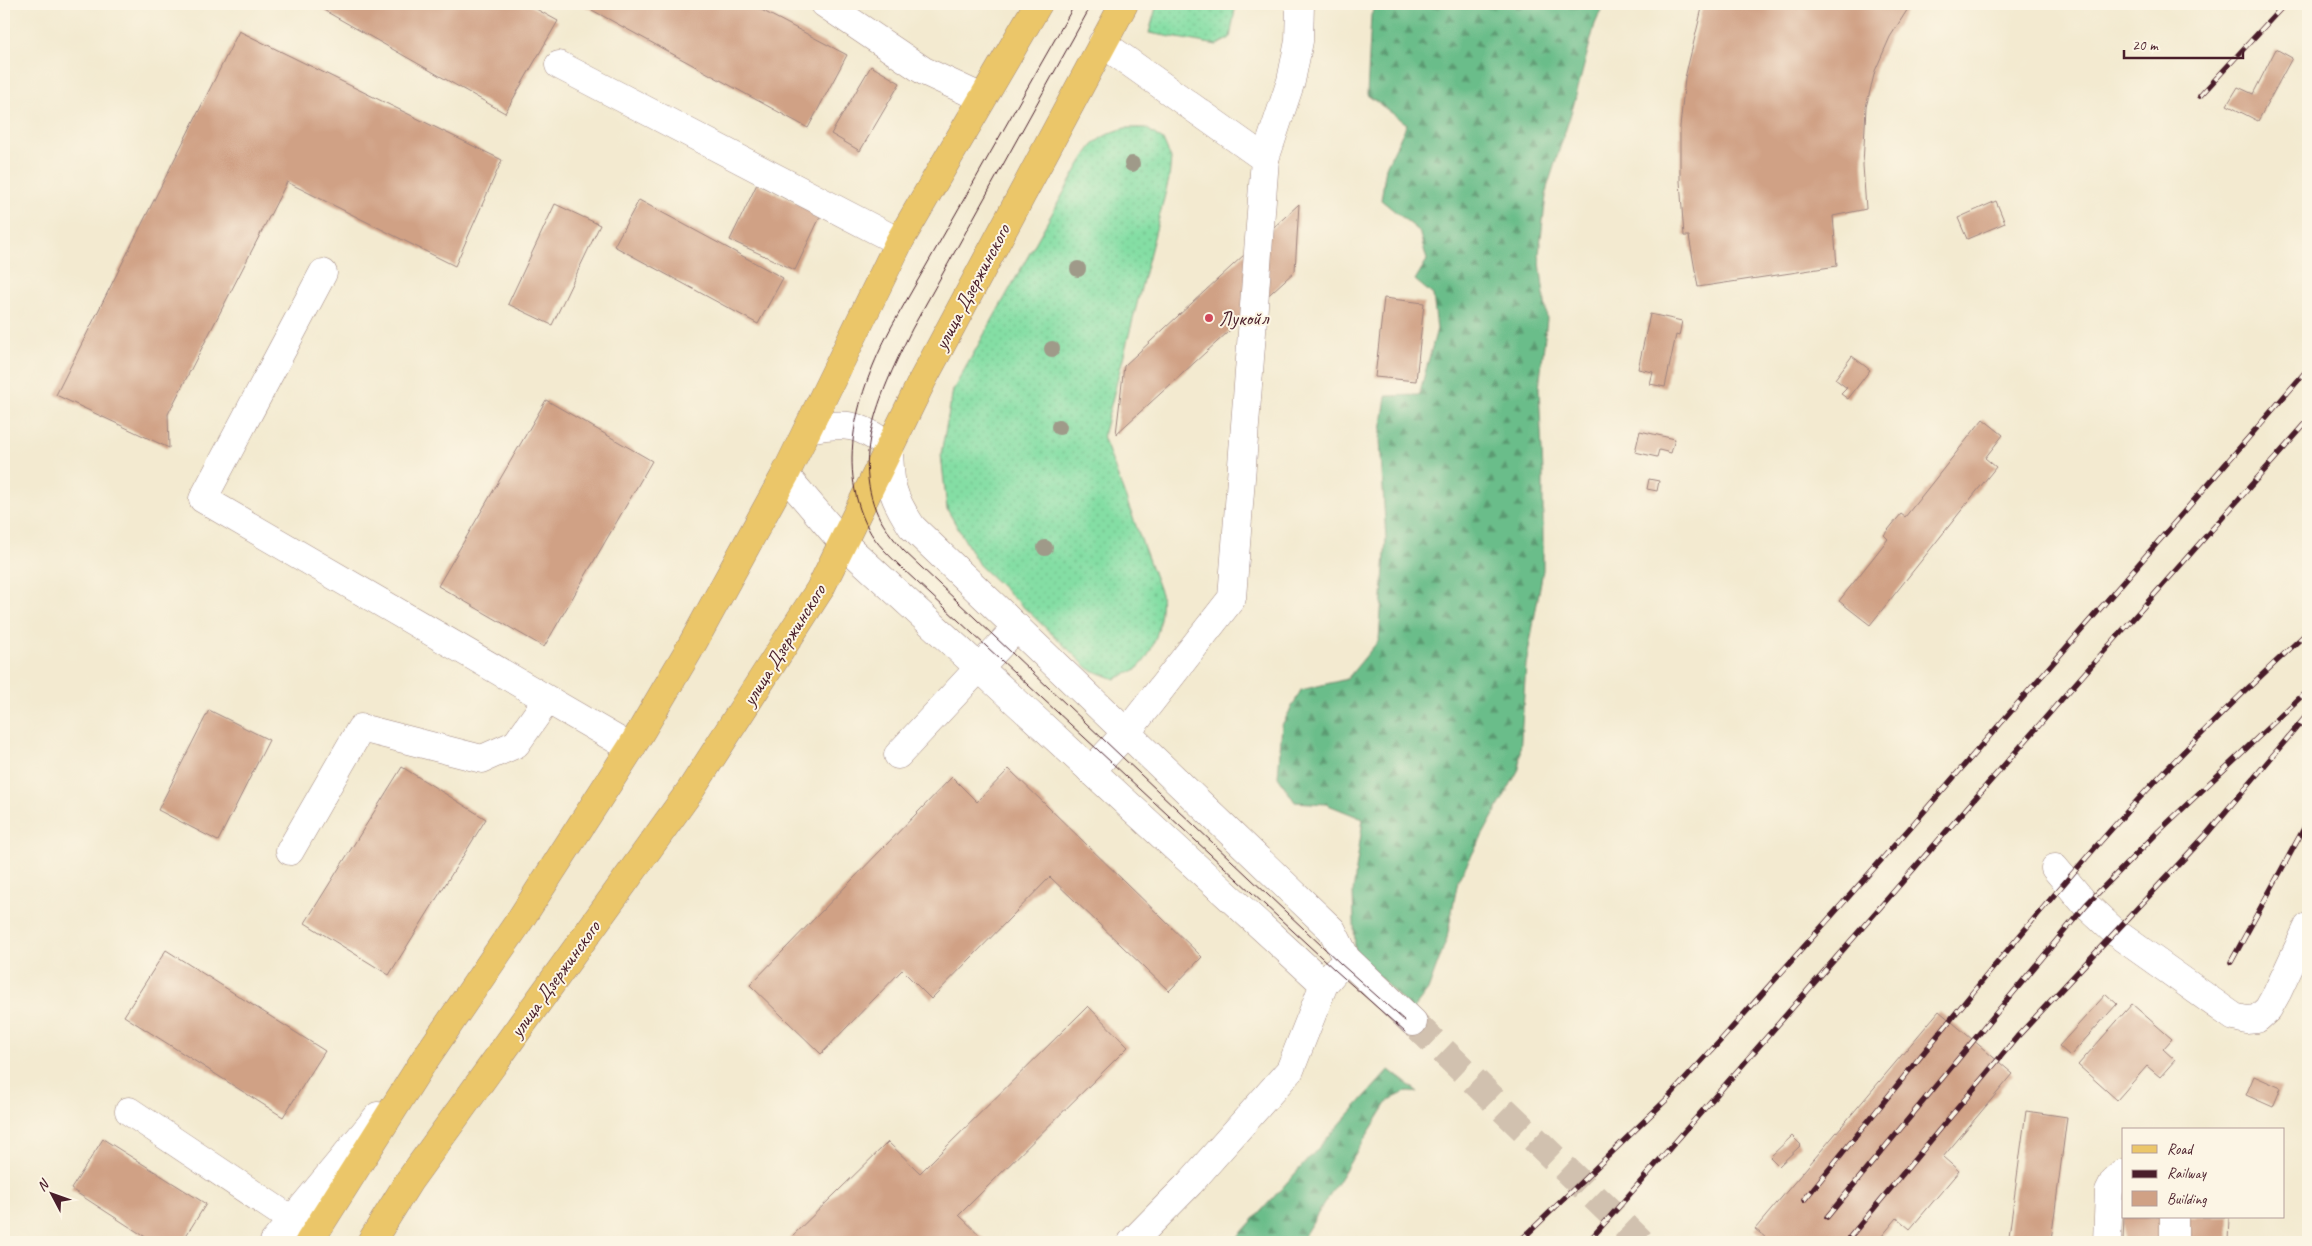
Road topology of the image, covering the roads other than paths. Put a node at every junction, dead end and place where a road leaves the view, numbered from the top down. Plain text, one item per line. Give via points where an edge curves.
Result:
1 (824, 4) edge
2 (1038, 4) edge
3 (1124, 4) edge
4 (1300, 4) edge
5 (1102, 43) junction
6 (559, 65) dead end
7 (982, 98) junction
8 (1265, 159) junction
9 (899, 242) junction
10 (323, 272) dead end
11 (808, 429) junction
12 (889, 447) junction
13 (785, 475) junction
14 (843, 544) junction
15 (1017, 628) junction
16 (979, 669) junction
17 (547, 700) junction
18 (1127, 732) junction
19 (632, 748) junction
20 (898, 755) dead end
21 (1091, 771) junction
22 (290, 851) dead end
23 (2054, 868) dead end
24 (2308, 927) edge
25 (1346, 958) junction
26 (1324, 984) junction
27 (1413, 1022) tunnel mouth
28 (423, 1062) junction
29 (129, 1111) dead end
30 (2122, 1174) edge
31 (2174, 1218) edge
32 (292, 1220) junction
33 (274, 1242) edge
34 (309, 1242) edge
35 (372, 1242) edge
36 (1132, 1242) edge
37 (2107, 1242) edge
38 (2174, 1242) edge

1 - 7 lane via 924,71
2 - 7 main road
3 - 5 main road, улица Дзержинского
4 - 8 lane via 1299,40 1291,81
5 - 8 lane
5 - 12 main road, улица Дзержинского
6 - 9 lane
7 - 9 main road
8 - 18 lane via 1232,598
9 - 11 main road
10 - 17 lane via 203,499
11 - 12 lane via 835,424 855,427 872,434
11 - 13 main road
12 - 14 main road, улица Дзержинского
12 - 15 lane via 895,502 912,527
13 - 14 lane
13 - 19 main road
14 - 16 lane
14 - 35 main road, улица Дзержинского via 820,589 690,791 409,1181
15 - 16 lane
15 - 18 lane
16 - 20 lane
16 - 21 lane
17 - 19 lane
17 - 22 lane via 516,744 482,759 361,728
18 - 21 lane
18 - 25 lane via 1332,930
19 - 28 main road
21 - 26 lane
23 - 24 lane via 2086,906 2116,933 2234,1017 2256,1019 2268,1009
25 - 26 lane
25 - 27 lane
26 - 36 lane via 1290,1070 1190,1183
28 - 32 lane
28 - 34 main road
29 - 32 lane
30 - 37 lane via 2109,1192
31 - 38 lane
32 - 33 lane

